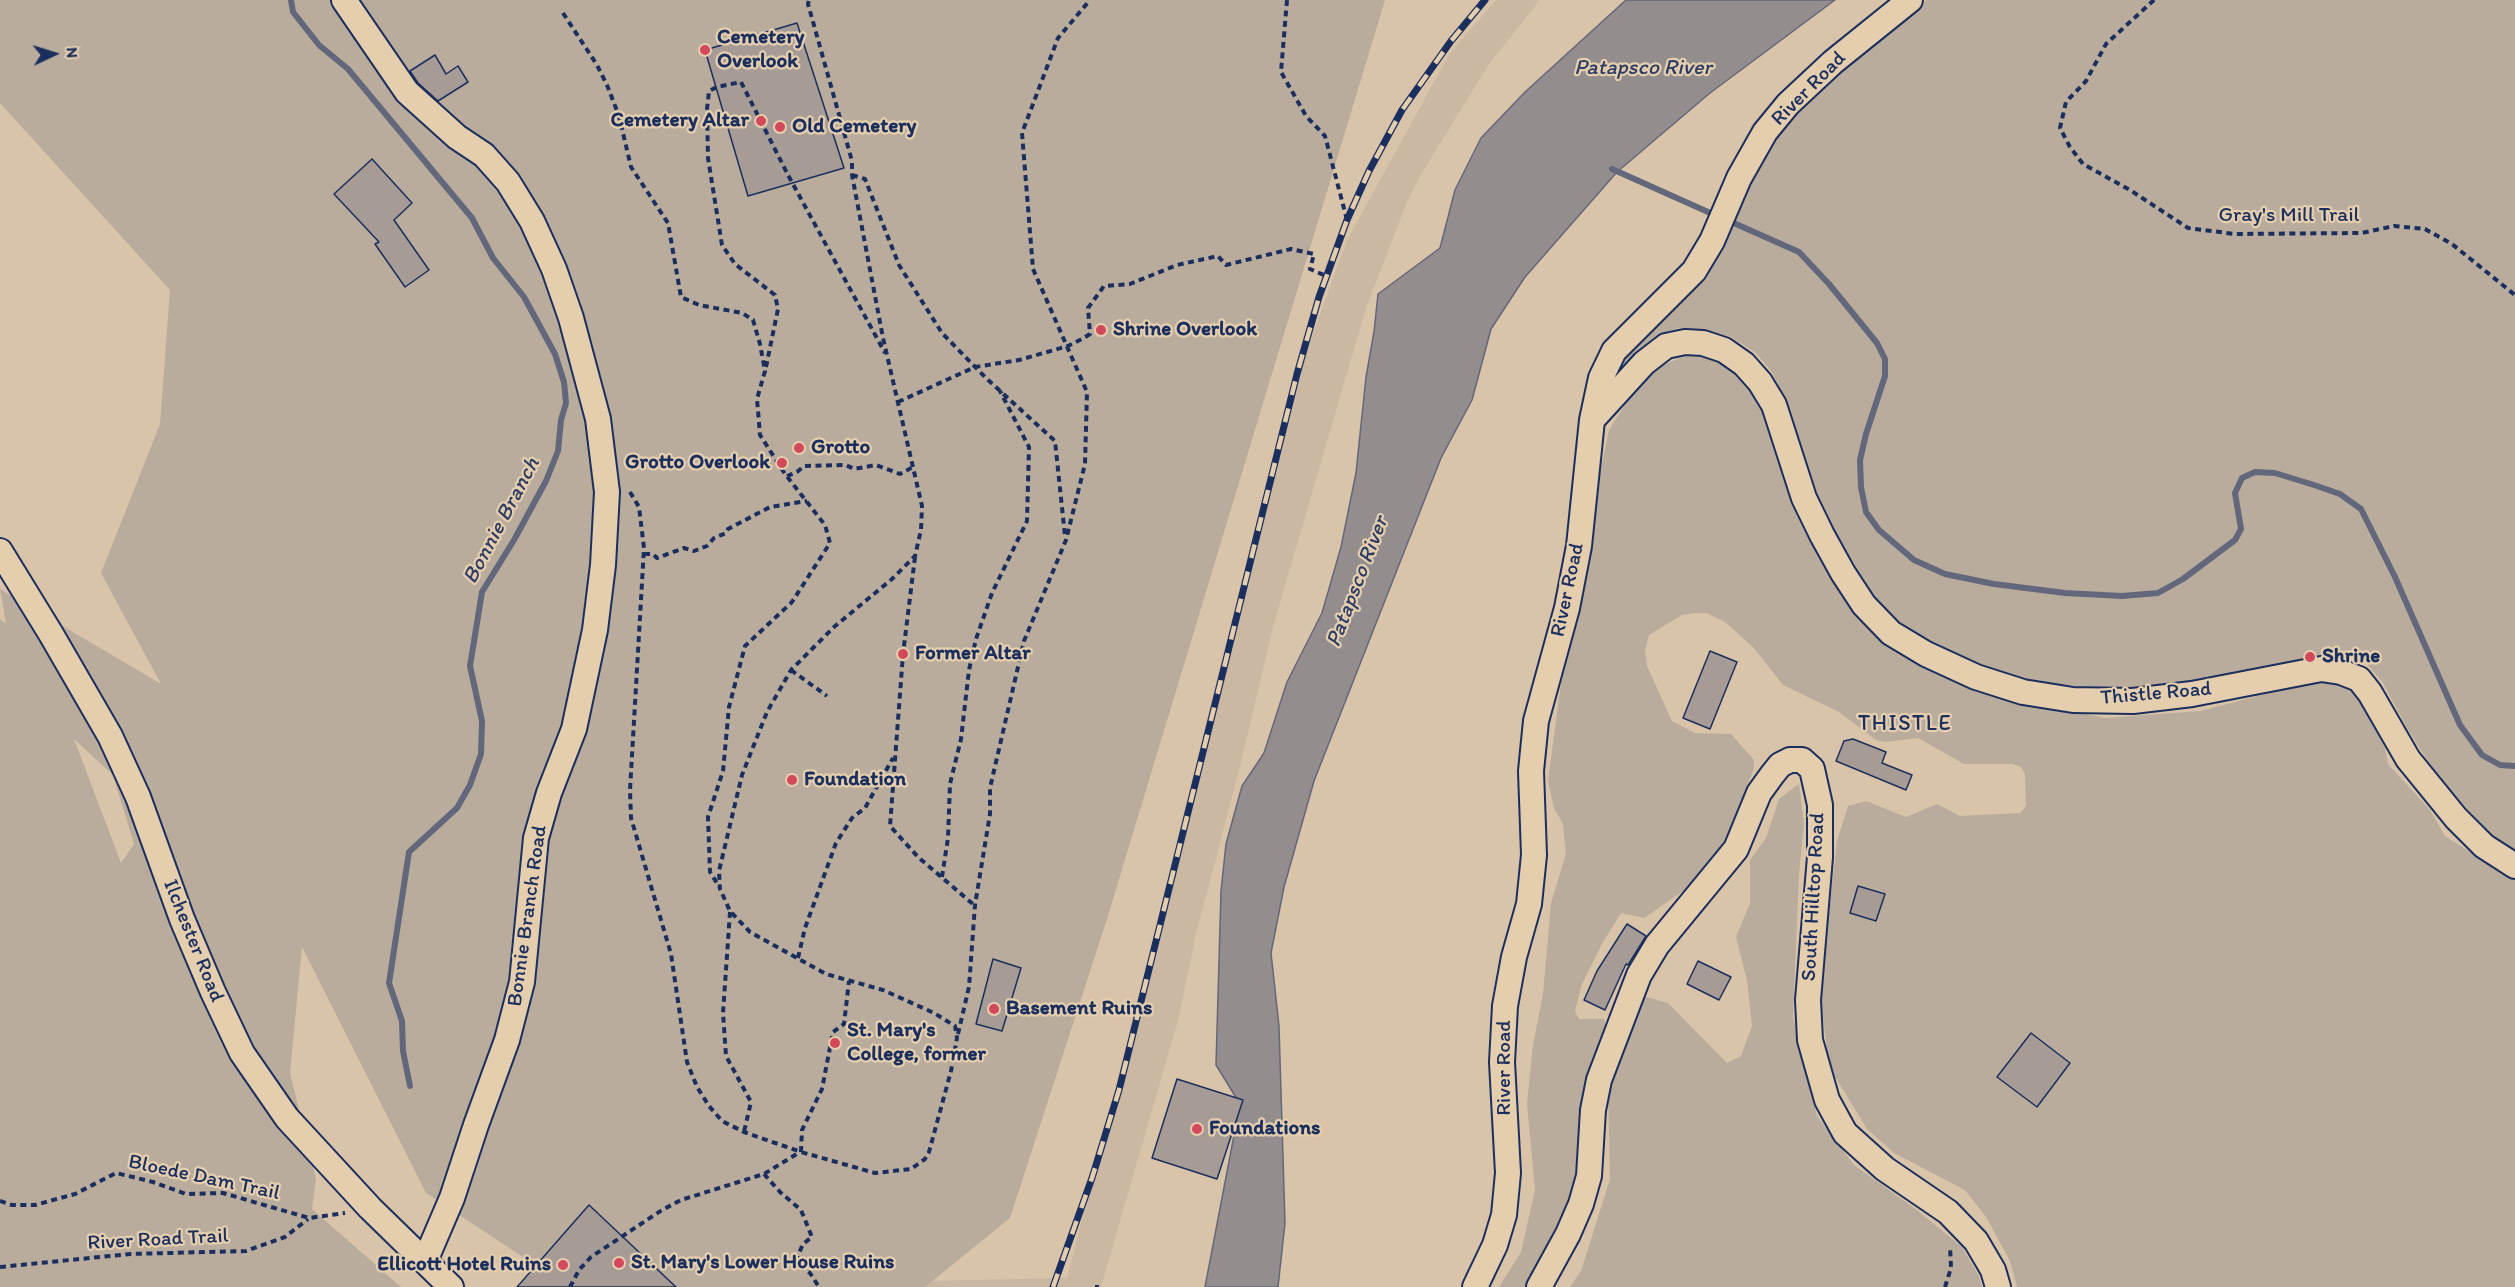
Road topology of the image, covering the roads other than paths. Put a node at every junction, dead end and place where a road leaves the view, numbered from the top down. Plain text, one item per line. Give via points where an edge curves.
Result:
1 (344, 0) edge
2 (1910, 0) edge
3 (1592, 420) junction
4 (0, 551) edge
5 (2515, 866) edge
6 (425, 1261) junction
7 (451, 1287) edge
8 (1475, 1287) edge
9 (1539, 1287) edge
10 (1998, 1287) edge

1 - 6 street, Bonnie Branch Road via 407,92 457,137 484,155 508,182 532,221 554,269 579,348 598,419 607,492 596,630 574,729 536,838 522,982 507,1040 452,1198
2 - 3 street, River Road via 1833,62 1788,104 1765,132 1694,271 1614,351 1601,378
3 - 5 street, Thistle Road via 1644,363 1666,346 1703,343 1724,350 1744,364 1774,405 1804,498 1827,544 1864,605 1891,633 1976,677 2023,692 2073,700 2133,701 2321,669 2341,672 2359,679 2408,759 2456,818 2484,846
3 - 8 street, River Road via 1579,546 1567,608 1536,721 1531,771 1534,855 1529,904 1505,1006 1502,1062 1508,1173 1504,1215
4 - 6 street, Ilchester Road via 110,736 138,797 200,961 242,1053 287,1118
6 - 7 street, Ilchester Road
9 - 10 street, South Hilltop Road via 1581,1204 1589,1176 1599,1080 1639,975 1657,945 1736,849 1759,793 1780,765 1790,760 1802,760 1812,770 1820,805 1820,857 1808,1000 1810,1040 1827,1100 1845,1133 1885,1169 1948,1212 1976,1240

